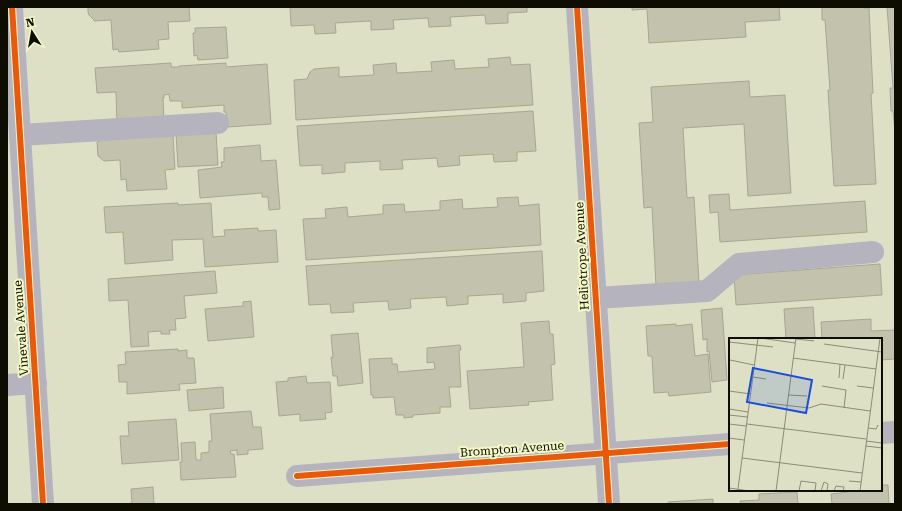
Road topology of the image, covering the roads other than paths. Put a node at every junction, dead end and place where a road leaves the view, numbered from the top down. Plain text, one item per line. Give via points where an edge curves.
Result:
1 (12, 7) edge
2 (577, 7) edge
3 (218, 122) dead end
4 (20, 134) junction
5 (873, 252) dead end
6 (596, 298) junction
7 (36, 383) junction
8 (7, 385) edge
9 (895, 432) edge
10 (882, 434) edge
11 (729, 444) edge
12 (606, 453) junction
13 (297, 476) dead end
14 (43, 504) edge
15 (609, 504) edge

1 - 4 street, Vinevale Avenue
2 - 6 street, Heliotrope Avenue
3 - 4 street
4 - 7 street, Vinevale Avenue
5 - 6 street via 739,264 706,291
6 - 12 street, Heliotrope Avenue
7 - 8 street
7 - 14 street, Vinevale Avenue
9 - 10 street
11 - 12 street, Brompton Avenue
12 - 13 street, Brompton Avenue
12 - 15 street, Heliotrope Avenue

